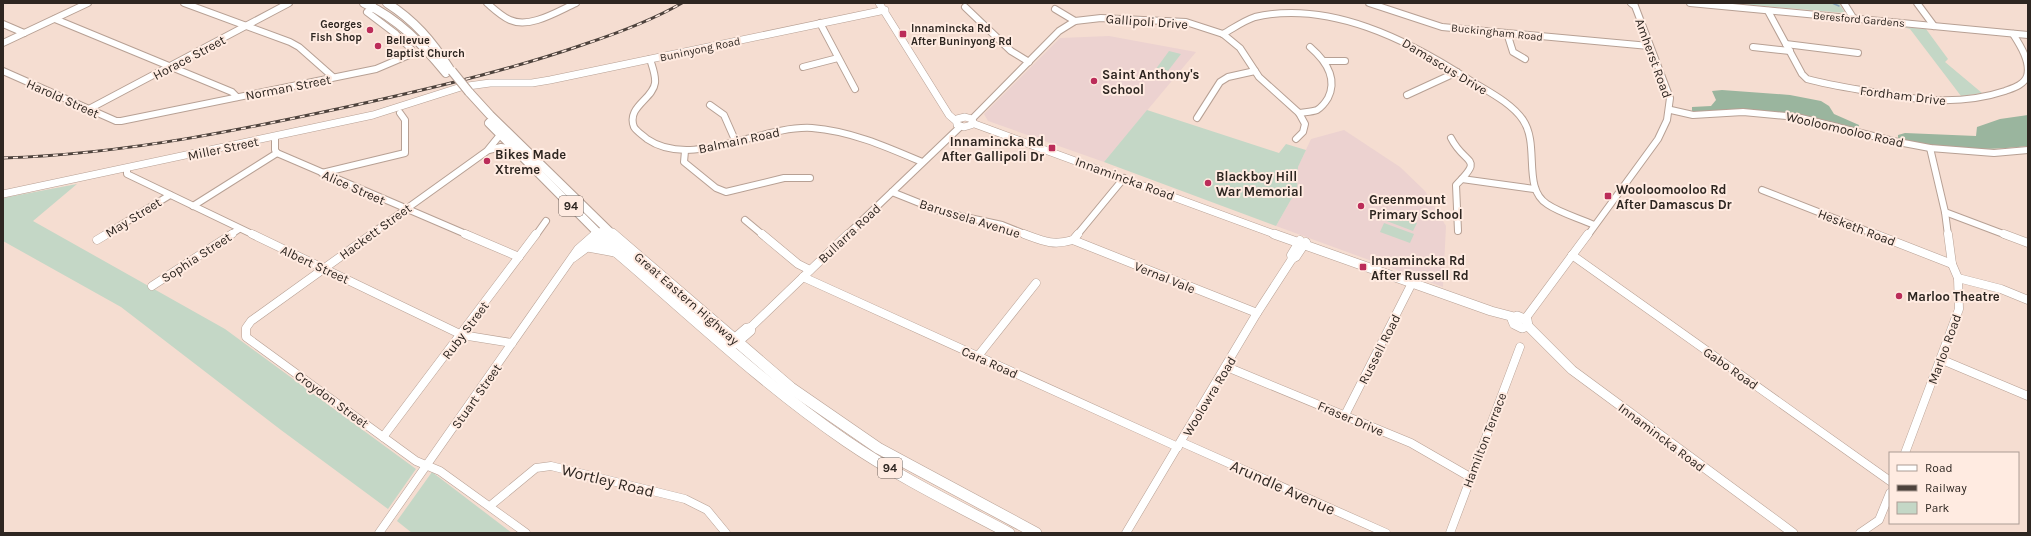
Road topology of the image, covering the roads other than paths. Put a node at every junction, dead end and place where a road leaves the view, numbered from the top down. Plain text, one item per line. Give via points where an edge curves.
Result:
1 (88, 3) edge
2 (184, 3) edge
3 (289, 3) edge
4 (364, 3) edge
5 (387, 3) edge
6 (487, 3) edge
7 (576, 3) edge
8 (1369, 3) edge
9 (1690, 3) edge
10 (1844, 3) edge
11 (1917, 3) edge
12 (1634, 4) edge
13 (374, 7) junction
14 (883, 7) edge
15 (965, 7) dead end
16 (1055, 9) dead end
17 (400, 11) junction
18 (1768, 11) junction
19 (55, 19) junction
20 (1854, 19) junction
21 (398, 21) junction
22 (1075, 21) junction
23 (820, 23) junction
24 (3, 24) edge
25 (247, 26) junction
26 (386, 26) junction
27 (1934, 26) junction
28 (24, 33) junction
29 (1507, 33) junction
30 (1223, 34) junction
31 (2013, 34) junction
32 (2028, 35) edge
33 (3, 43) edge
34 (1786, 44) junction
35 (1650, 47) junction
36 (1753, 47) dead end
37 (1310, 48) dead end
38 (1790, 51) junction
39 (1858, 53) dead end
40 (838, 58) junction
41 (650, 59) junction
42 (1525, 59) dead end
43 (1345, 61) dead end
44 (1029, 62) junction
45 (1325, 62) junction
46 (172, 66) junction
47 (803, 67) dead end
48 (3, 71) edge
49 (1254, 71) junction
50 (449, 72) junction
51 (1456, 72) junction
52 (333, 78) junction
53 (855, 89) dead end
54 (440, 92) joint
55 (466, 92) junction
56 (1408, 95) dead end
57 (237, 97) junction
58 (710, 105) dead end
59 (89, 110) junction
60 (1671, 110) junction
61 (400, 113) dead end
62 (1299, 113) junction
63 (1197, 118) dead end
64 (124, 121) joint
65 (964, 122) junction
66 (500, 135) junction
67 (275, 137) junction
68 (1451, 138) dead end
69 (1296, 139) dead end
70 (735, 140) junction
71 (1930, 148) junction
72 (514, 149) junction
73 (486, 150) junction
74 (2028, 150) edge
75 (685, 151) junction
76 (277, 153) junction
77 (922, 162) junction
78 (127, 168) junction
79 (322, 173) junction
80 (810, 178) dead end
81 (1124, 178) junction
82 (1462, 179) junction
83 (1534, 190) junction
84 (1762, 190) dead end
85 (892, 192) junction
86 (3, 194) edge
87 (170, 195) junction
88 (193, 206) junction
89 (405, 209) junction
90 (1945, 212) junction
91 (745, 220) dead end
92 (546, 221) dead end
93 (1594, 225) junction
94 (239, 228) junction
95 (1458, 231) dead end
96 (604, 232) junction
97 (97, 240) dead end
98 (1073, 240) junction
99 (1302, 243) junction
100 (2028, 243) edge
101 (588, 246) junction
102 (617, 252) junction
103 (1572, 256) junction
104 (519, 257) junction
105 (572, 258) junction
106 (1952, 264) junction
107 (323, 268) junction
108 (810, 270) junction
109 (803, 277) junction
110 (1958, 278) junction
111 (1412, 282) junction
112 (1036, 283) dead end
113 (152, 286) dead end
114 (2028, 300) edge
115 (1257, 314) junction
116 (1522, 320) junction
117 (246, 327) joint
118 (462, 335) junction
119 (512, 343) junction
120 (731, 344) junction
121 (1520, 347) dead end
122 (978, 356) junction
123 (1940, 359) junction
124 (1227, 367) junction
125 (2028, 396) edge
126 (1345, 415) junction
127 (383, 437) junction
128 (1179, 444) junction
129 (1905, 452) edge
130 (427, 466) junction
131 (1470, 477) junction
132 (1889, 480) edge
133 (1889, 495) edge
134 (490, 506) junction
135 (379, 533) edge
136 (526, 533) edge
137 (726, 533) edge
138 (1009, 533) edge
139 (1036, 533) edge
140 (1126, 533) edge
141 (1386, 533) edge
142 (1450, 533) edge
143 (1793, 533) edge
144 (1860, 533) edge

1 - 19 street
2 - 25 street
3 - 25 street, Horace Street
4 - 13 highway, Great Eastern Highway / 94
5 - 17 highway, Great Eastern Highway / 94
6 - 7 street via 515,22 533,21
8 - 29 street, Buckingham Road via 1429,24
9 - 18 street, Beresford Gardens
10 - 20 street
11 - 27 street
12 - 35 street, Amherst Road
13 - 21 highway, Great Eastern Highway / 94
13 - 26 street, Norman Street via 367,12
14 - 23 main road, Buninyong Road via 868,13
14 - 65 main road via 949,115
15 - 44 street via 974,13 1015,56
16 - 22 street
17 - 21 street
17 - 50 highway, Great Eastern Highway / 94 via 422,28
18 - 20 street, Beresford Gardens
18 - 34 street, Fordham Drive
19 - 28 street
19 - 46 street
20 - 27 street, Beresford Gardens
21 - 26 street
21 - 50 highway, Great Eastern Highway / 94
22 - 30 street, Gallipoli Drive via 1101,18 1173,21 1197,25
22 - 44 street, Gallipoli Drive via 1060,31
23 - 40 street
23 - 41 main road, Buninyong Road
24 - 28 street
25 - 46 street, Horace Street
25 - 52 street via 299,47
26 - 52 street, Norman Street via 411,49 409,55 377,68
27 - 31 street, Beresford Gardens
28 - 33 street
29 - 35 street, Buckingham Road
29 - 42 street via 1513,52
30 - 49 street, Gallipoli Drive via 1240,48
30 - 51 street, Damascus Drive via 1242,22 1259,16 1288,12 1320,14 1392,35
31 - 32 street, Beresford Gardens
31 - 38 street, Fordham Drive via 2027,66 2026,77 2022,82 1992,97 1956,101 1885,95 1812,81 1804,76
34 - 38 street, Fordham Drive
34 - 39 street
35 - 60 street, Amherst Road via 1668,94
36 - 38 street
37 - 45 street
40 - 47 street
40 - 53 street
41 - 54 main road, Buninyong Road via 532,83 474,84
41 - 75 street, Balmain Road via 656,81 650,94 636,107 633,116 635,128 652,143 671,150
43 - 45 street
44 - 65 street, Gallipoli Drive
45 - 62 street via 1332,80 1332,91 1322,107 1316,111
46 - 57 street via 232,92
46 - 59 street, Horace Street
48 - 59 street, Harold Street
49 - 62 street, Gallipoli Drive
49 - 63 street via 1228,77 1220,82
50 - 55 highway, Great Eastern Highway / 94
51 - 56 street
51 - 83 street, Damascus Drive via 1511,107 1523,120 1531,134
52 - 57 street, Norman Street
54 - 67 main road, Miller Street via 374,115
55 - 66 highway, Great Eastern Highway / 94
55 - 96 highway, Great Eastern Highway / 94
57 - 64 street, Norman Street
58 - 70 street via 722,111
59 - 64 street, Harold Street via 116,121
60 - 71 street, Wooloomooloo Road via 1693,114 1749,113 1797,117
60 - 93 street via 1665,129
61 - 79 street via 405,120 405,153
62 - 69 street via 1305,124 1303,132
65 - 77 street, Bullarra Road
65 - 81 main road, Innamincka Road via 996,131
66 - 72 highway, Great Eastern Highway / 94
66 - 73 street, Hackett Street
67 - 76 street
67 - 78 main road, Miller Street
68 - 82 street via 1456,148 1471,162 1470,171
70 - 75 street, Balmain Road via 699,150
70 - 77 street, Balmain Road via 779,131 810,128 836,130 864,138
71 - 74 street, Wooloomooloo Road via 1994,153
71 - 90 street, Marloo Road
72 - 73 street, Hackett Street via 501,147
72 - 96 highway, Great Eastern Highway / 94
73 - 89 street, Hackett Street
75 - 80 street via 684,162 720,191 733,191 784,178
76 - 79 street, Alice Street
76 - 88 street
77 - 85 street, Bullarra Road
78 - 86 main road, Miller Street
78 - 87 street, Albert Street via 127,174
79 - 89 street, Alice Street
81 - 98 street
81 - 99 main road, Innamincka Road
82 - 83 street
82 - 95 street via 1456,185
83 - 93 street via 1546,204
84 - 106 street, Hesketh Road
85 - 98 street, Barussela Avenue via 942,212 1002,225 1042,241 1059,244
85 - 108 street, Bullarra Road
87 - 88 street, Albert Street
87 - 97 street, May Street
88 - 94 street, Albert Street
89 - 104 street, Alice Street
89 - 107 street, Hackett Street
90 - 100 street
90 - 106 street, Marloo Road
91 - 108 street via 798,264
92 - 104 street, Ruby Street
93 - 103 street
94 - 107 street, Albert Street
94 - 113 street, Sophia Street
96 - 101 street, Stuart Street
96 - 102 highway, Great Eastern Highway / 94
96 - 105 street, Stuart Street via 582,244
96 - 120 highway, Great Eastern Highway / 94
98 - 115 street, Vernal Vale
99 - 111 main road, Innamincka Road
99 - 115 street, Woolowra Road via 1296,257 1292,259
101 - 102 highway
101 - 105 street, Stuart Street
102 - 120 highway, Great Eastern Highway / 94
103 - 116 street
103 - 132 street, Gabo Road
104 - 118 street, Ruby Street
105 - 119 street, Stuart Street
106 - 110 street, Marloo Road
107 - 117 street, Hackett Street
107 - 118 street, Albert Street
108 - 109 street, Bullarra Road
109 - 120 street, Bullarra Road via 751,327 751,331
109 - 122 street, Cara Road
110 - 114 street
110 - 123 street, Marloo Road via 1958,309
111 - 116 main road, Innamincka Road
111 - 126 street, Russell Road
112 - 122 street
115 - 124 street, Woolowra Road
116 - 143 main road, Innamincka Road via 1531,335 1536,336 1572,370
117 - 127 street, Croydon Street via 246,337
118 - 119 street, Albert Street
118 - 127 street, Ruby Street
119 - 130 street, Stuart Street
120 - 138 highway, Great Eastern Highway / 94 via 784,396 846,441 912,481
120 - 139 highway, Great Eastern Highway / 94 via 819,409 878,448
121 - 131 street, Hamilton Terrace
122 - 128 street, Cara Road
123 - 125 street
123 - 129 street, Marloo Road
124 - 126 street, Fraser Drive
124 - 128 street, Woolowra Road
126 - 131 street, Fraser Drive via 1427,451
127 - 130 street, Croydon Street
128 - 140 street, Woolowra Road
128 - 141 street, Arundle Avenue
130 - 134 street, Croydon Street via 440,471
130 - 135 street, Stuart Street
131 - 142 street, Hamilton Terrace
133 - 144 street via 1879,520
134 - 136 street, Croydon Street
134 - 137 street, Wortley Road via 536,468 551,466 685,499 707,510

